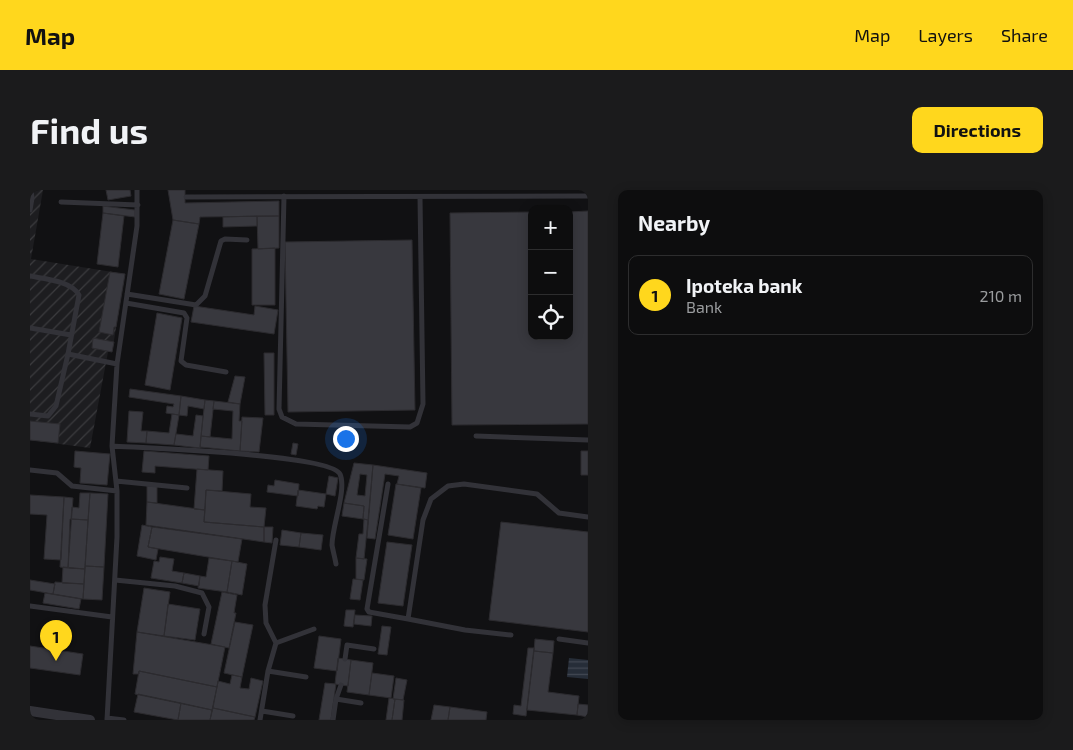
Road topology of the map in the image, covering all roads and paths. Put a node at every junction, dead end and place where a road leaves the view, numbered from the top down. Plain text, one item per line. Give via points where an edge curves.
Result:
1 (31, 190) edge
2 (137, 190) edge
3 (511, 193) edge
4 (284, 196) junction
5 (588, 196) edge
6 (186, 197) dead end
7 (420, 197) junction
8 (61, 202) dead end
9 (138, 205) junction
10 (30, 210) edge
11 (247, 240) dead end
12 (30, 276) edge
13 (127, 294) junction
14 (126, 303) junction
15 (30, 328) edge
16 (71, 335) junction
17 (68, 354) junction
18 (117, 364) junction
19 (226, 372) dead end
20 (30, 414) edge
21 (476, 436) dead end
22 (588, 440) edge
23 (112, 446) junction
24 (30, 470) edge
25 (116, 481) junction
26 (388, 484) dead end
27 (187, 488) dead end
28 (117, 491) junction
29 (588, 517) edge
30 (276, 540) dead end
31 (336, 564) dead end
32 (115, 580) junction
33 (30, 606) edge
34 (112, 617) junction
35 (408, 619) junction
36 (314, 629) dead end
37 (204, 634) dead end
38 (511, 635) dead end
39 (559, 639) dead end
40 (276, 643) junction
41 (588, 643) edge
42 (374, 650) dead end
43 (345, 659) dead end
44 (268, 671) junction
45 (306, 677) dead end
46 (341, 685) dead end
47 (336, 699) junction
48 (362, 703) dead end
49 (262, 710) junction
50 (30, 711) edge
51 (293, 716) dead end
52 (107, 719) edge
53 (90, 720) edge
54 (124, 720) edge
55 (260, 720) edge
56 (333, 720) edge

1 - 10 lane
2 - 9 lane
3 - 5 lane
3 - 7 lane
4 - 6 lane
4 - 7 lane
4 - 7 lane via 279,409 282,417 296,424 410,427 417,422 423,404
8 - 9 lane
9 - 13 lane
11 - 13 lane via 225,238 221,241 205,296 196,305
12 - 16 lane via 76,288 79,295
13 - 14 lane
14 - 18 lane
14 - 19 lane via 184,313 187,318 181,361 186,365
15 - 16 lane
16 - 17 lane
17 - 18 lane
17 - 20 lane via 53,412 48,416
18 - 23 lane
21 - 22 lane
23 - 25 lane
23 - 31 lane via 221,452 331,466 339,471 343,480 333,536
24 - 28 lane via 57,473 72,486
25 - 27 lane
25 - 28 lane
26 - 35 lane via 367,609
28 - 32 lane
29 - 35 lane via 559,513 537,494 464,484 448,486 431,499 423,520
30 - 40 lane via 265,605 266,624
32 - 34 lane
32 - 37 lane via 175,586 202,593 209,607
33 - 34 lane
34 - 52 lane
35 - 38 lane
36 - 40 lane
39 - 41 lane
40 - 44 lane
42 - 43 lane via 347,645
44 - 45 lane
44 - 49 lane
46 - 47 lane
47 - 48 lane
47 - 56 lane
49 - 51 lane
49 - 55 lane
50 - 53 street
52 - 54 lane

